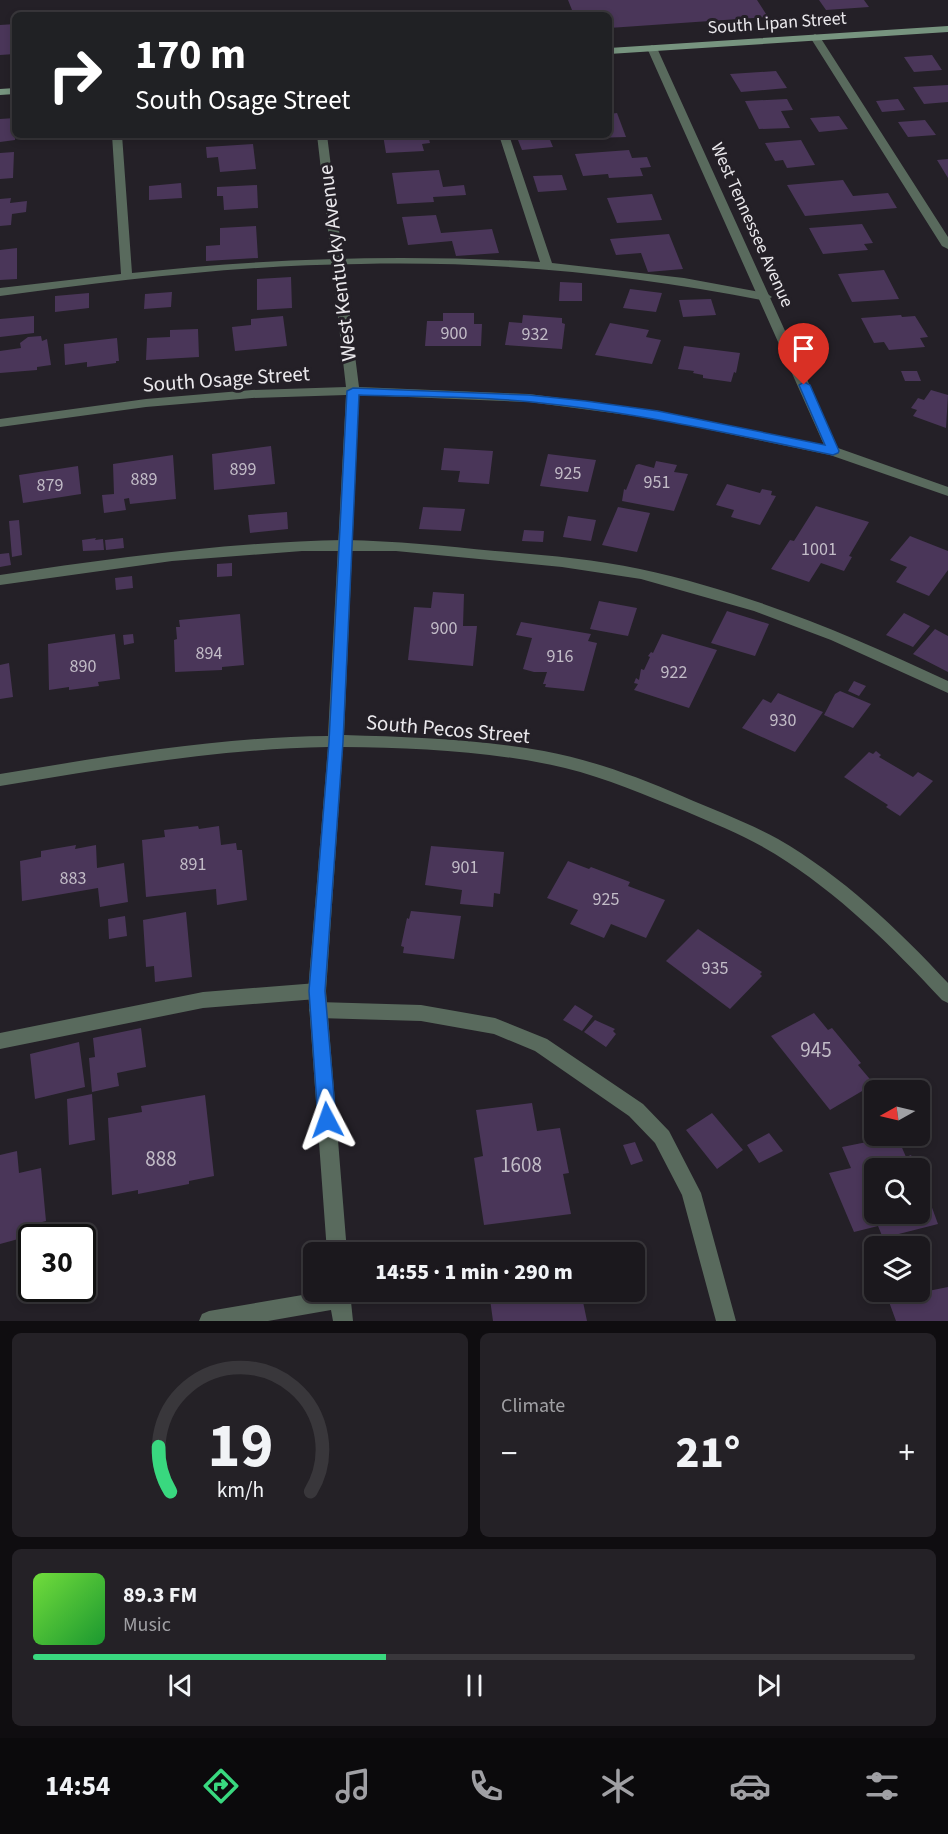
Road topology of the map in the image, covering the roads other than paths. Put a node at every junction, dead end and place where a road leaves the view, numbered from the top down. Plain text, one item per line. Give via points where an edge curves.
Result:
1 (948, 29) edge
2 (815, 37) junction
3 (652, 48) junction
4 (612, 51) edge
5 (117, 138) edge
6 (322, 138) edge
7 (505, 138) edge
8 (948, 246) edge
9 (337, 261) junction
10 (547, 267) junction
11 (127, 278) junction
12 (0, 292) edge
13 (766, 297) junction
14 (353, 391) junction
15 (0, 423) edge
16 (833, 451) junction
17 (948, 492) edge
18 (344, 545) junction
19 (0, 580) edge
20 (948, 687) edge
21 (336, 742) junction
22 (0, 780) edge
23 (948, 995) edge
24 (317, 1001) junction
25 (0, 1041) edge
26 (336, 1242) edge
27 (305, 1302) edge
28 (341, 1302) edge
29 (209, 1321) edge
30 (343, 1321) edge
31 (726, 1321) edge

1 - 2 street, South Lipan Street
2 - 3 street, South Lipan Street
2 - 8 street
3 - 4 street, South Lipan Street
3 - 13 street, West Tennessee Avenue
5 - 11 street
6 - 9 street, West Kentucky Avenue
7 - 10 street
9 - 10 street via 410,260
9 - 11 street
9 - 14 street, West Kentucky Avenue
10 - 13 street via 674,280
11 - 12 street
13 - 16 street, West Tennessee Avenue
14 - 15 street, South Osage Street via 252,394
14 - 16 street, South Osage Street via 529,398 586,405 658,415
14 - 18 street, West Kentucky Avenue
16 - 17 street, South Osage Street
18 - 19 street via 222,551
18 - 20 street via 555,561 640,574 718,595 825,632
18 - 21 street, West Kentucky Avenue
21 - 22 street, South Pecos Street via 259,743 168,752
21 - 23 street, South Pecos Street via 524,754 645,787 780,849 880,925
21 - 24 street, West Kentucky Avenue
24 - 25 street via 203,1000
24 - 26 street, West Kentucky Avenue
24 - 31 street via 495,1026 541,1045 636,1110 662,1137 691,1193
27 - 29 street
28 - 30 street

